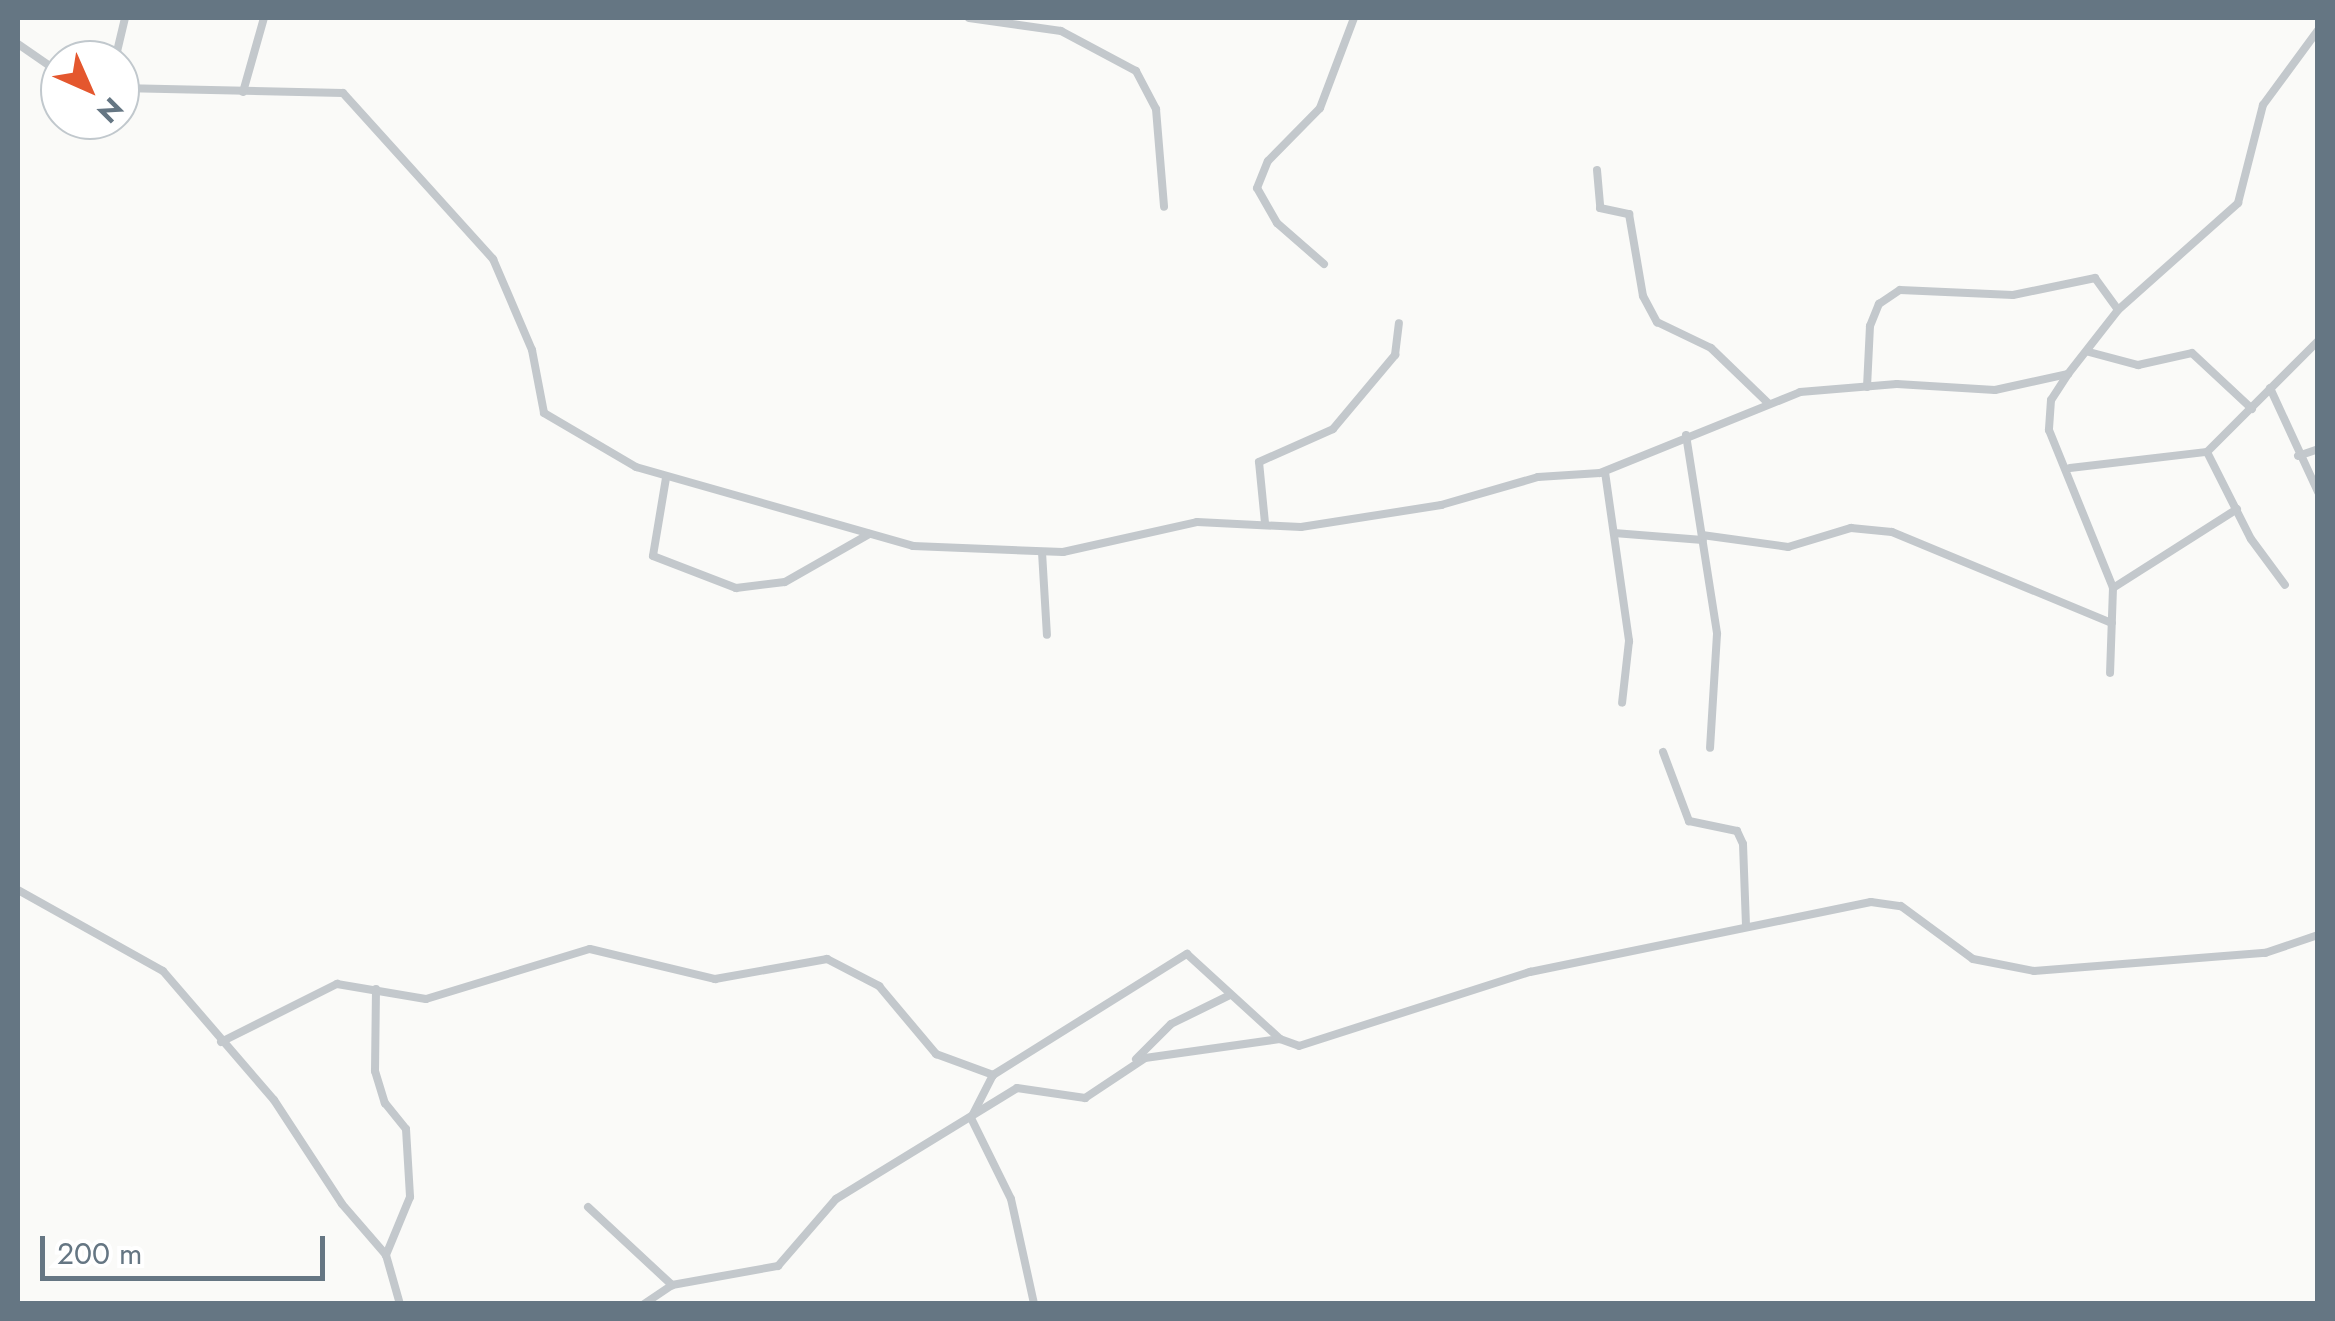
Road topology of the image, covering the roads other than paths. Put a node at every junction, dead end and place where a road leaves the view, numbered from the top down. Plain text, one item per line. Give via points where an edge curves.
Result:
1 (264, 18) edge
2 (969, 18) edge
3 (1354, 18) edge
4 (2318, 30) edge
5 (18, 44) edge
6 (40, 59) edge
7 (140, 89) edge
8 (243, 92) junction
9 (1597, 170) dead end
10 (1164, 207) dead end
11 (1324, 264) dead end
12 (2118, 310) junction
13 (1398, 322) dead end
14 (2318, 341) edge
15 (2089, 352) junction
16 (2068, 374) junction
17 (1867, 387) junction
18 (2270, 388) junction
19 (1767, 402) junction
20 (2252, 409) junction
21 (1686, 435) junction
22 (2318, 448) edge
23 (2206, 452) junction
24 (2298, 456) junction
25 (2070, 468) junction
26 (1605, 472) junction
27 (666, 478) junction
28 (2318, 492) edge
29 (2237, 509) junction
30 (1264, 523) junction
31 (1614, 533) junction
32 (869, 534) junction
33 (1702, 537) junction
34 (1042, 552) junction
35 (2285, 585) dead end
36 (2113, 588) junction
37 (2112, 623) junction
38 (1047, 635) dead end
39 (2110, 673) dead end
40 (1622, 703) dead end
41 (1710, 748) dead end
42 (1664, 752) dead end
43 (18, 890) edge
44 (1746, 925) junction
45 (2318, 934) edge
46 (376, 990) junction
47 (1230, 995) junction
48 (1280, 1039) junction
49 (236, 1040) junction
50 (222, 1042) junction
51 (235, 1056) junction
52 (1132, 1064) junction
53 (994, 1075) junction
54 (971, 1118) junction
55 (588, 1207) dead end
56 (386, 1255) junction
57 (672, 1285) junction
58 (400, 1304) edge
59 (644, 1304) edge
60 (1034, 1304) edge

1 - 8 street
2 - 10 street via 1061,31 1136,70 1156,109
3 - 11 street via 1320,108 1268,160 1256,188 1277,224
4 - 12 street via 2263,105 2238,204
5 - 6 street
7 - 8 street
8 - 27 street via 316,88 353,101 502,274 532,350 544,413
9 - 19 street via 1600,208 1629,214 1643,296 1657,322 1711,348
12 - 15 street
12 - 17 street via 2103,282 2088,277 2013,294 1900,290 1879,304 1870,326
13 - 30 street via 1395,355 1334,430 1259,462
14 - 18 street
15 - 16 street
15 - 20 street via 2138,366 2192,354
16 - 17 street via 1995,390
16 - 25 street via 2048,414
17 - 19 street
18 - 20 street
18 - 24 street
19 - 21 street
20 - 23 street
21 - 26 street
21 - 33 street
22 - 24 street
23 - 25 street
23 - 29 street
24 - 28 street
25 - 36 street
26 - 30 street via 1538,476 1441,505 1301,527
26 - 31 street
27 - 32 street
27 - 32 street via 653,556 736,588 785,582
29 - 35 street
29 - 36 street
30 - 34 street via 1196,522 1098,549
31 - 33 street
31 - 40 street via 1629,640
32 - 34 street via 949,550
33 - 37 street via 1788,548 1851,528 1892,532
33 - 41 street via 1717,634
34 - 38 street
36 - 37 street
37 - 39 street
42 - 44 street via 1688,821 1736,831 1744,844
43 - 50 street via 150,959
44 - 45 street via 1886,901 1930,922 1974,959 2034,972 2265,953
44 - 48 street via 1498,980 1309,1045
46 - 49 street via 337,984
46 - 53 street via 403,998 462,994 590,949 715,979 826,959 879,986 936,1054
46 - 56 street via 375,1070 385,1103 406,1129 410,1197
47 - 48 street
47 - 52 street via 1171,1024
47 - 53 street via 1200,960 1178,955
48 - 52 street via 1163,1053
49 - 50 street
49 - 51 street
50 - 51 street
51 - 56 street
52 - 54 street via 1091,1096 1017,1088
53 - 54 street
54 - 57 street via 836,1199 778,1266
54 - 60 street via 1010,1199
55 - 57 street
56 - 58 street
57 - 59 street

